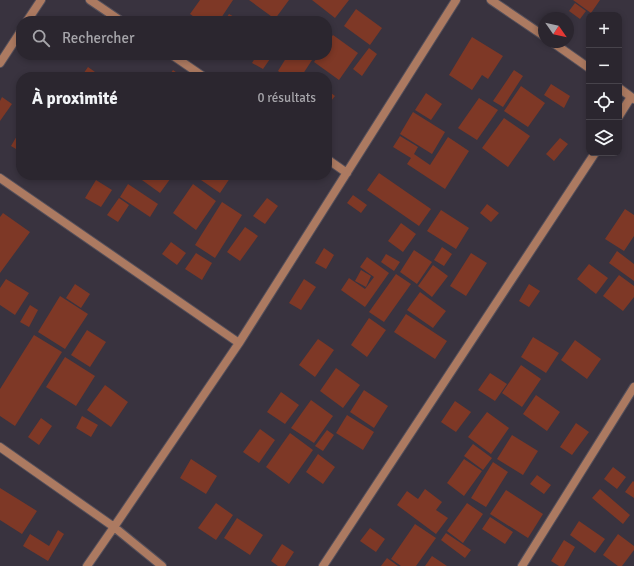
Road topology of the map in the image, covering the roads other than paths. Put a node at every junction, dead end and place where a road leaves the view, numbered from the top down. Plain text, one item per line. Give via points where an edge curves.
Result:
1 (41, 0) edge
2 (90, 0) edge
3 (456, 0) edge
4 (491, 0) edge
5 (30, 16) edge
6 (114, 16) edge
7 (538, 32) edge
8 (16, 39) edge
9 (561, 48) edge
10 (179, 60) edge
11 (0, 63) edge
12 (586, 66) edge
13 (197, 72) edge
14 (622, 90) edge
15 (633, 98) edge
16 (622, 112) edge
17 (592, 156) edge
18 (332, 162) edge
19 (347, 173) junction
20 (0, 178) edge
21 (239, 343) junction
22 (634, 387) edge
23 (0, 447) edge
24 (114, 527) junction
25 (87, 566) edge
26 (162, 566) edge
27 (323, 566) edge
28 (522, 566) edge

1 - 5 street
2 - 6 street
3 - 19 street
4 - 7 street
8 - 11 street
9 - 12 street
10 - 13 street
14 - 15 street
15 - 16 street
17 - 27 street
18 - 19 street
19 - 21 street
20 - 21 street
21 - 24 street
22 - 28 street
23 - 24 street
24 - 25 street
24 - 26 street

